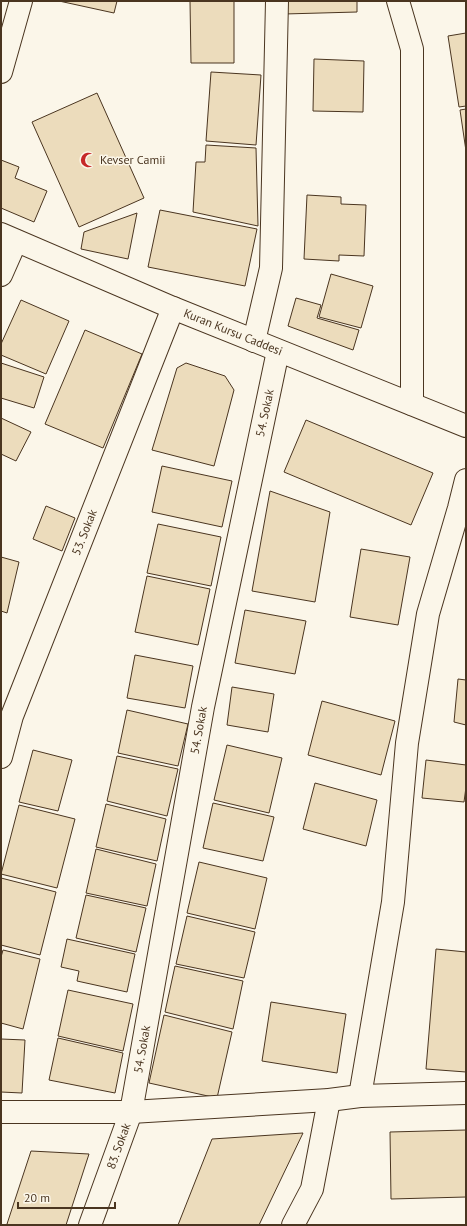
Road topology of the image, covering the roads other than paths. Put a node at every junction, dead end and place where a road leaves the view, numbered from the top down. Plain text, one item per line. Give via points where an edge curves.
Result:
1 (21, 1) edge
2 (277, 1) edge
3 (398, 1) edge
4 (1, 72) edge
5 (9, 238) edge
6 (1, 275) edge
7 (173, 308) junction
8 (254, 341) junction
9 (278, 351) junction
10 (412, 404) junction
11 (466, 426) edge
12 (466, 480) edge
13 (1, 757) edge
14 (466, 1093) edge
15 (360, 1096) junction
16 (329, 1100) junction
17 (1, 1112) edge
18 (131, 1112) junction
19 (90, 1225) edge
20 (293, 1225) edge

1 - 4 street
2 - 8 street via 271,268
3 - 10 street via 412,49
5 - 6 street
5 - 7 street, Kuran Kursu Caddesi
7 - 8 street, Kuran Kursu Caddesi
7 - 13 street, 53. Sokak via 12,716
8 - 9 street, Kuran Kursu Caddesi
9 - 10 street, Kuran Kursu Caddesi
9 - 18 street, 54. Sokak via 203,707
10 - 11 street, Kuran Kursu Caddesi
12 - 15 street via 428,614 407,743 393,902
14 - 15 street
15 - 16 street
16 - 18 street
16 - 20 street via 312,1189
17 - 18 street
18 - 19 street, 83. Sokak

